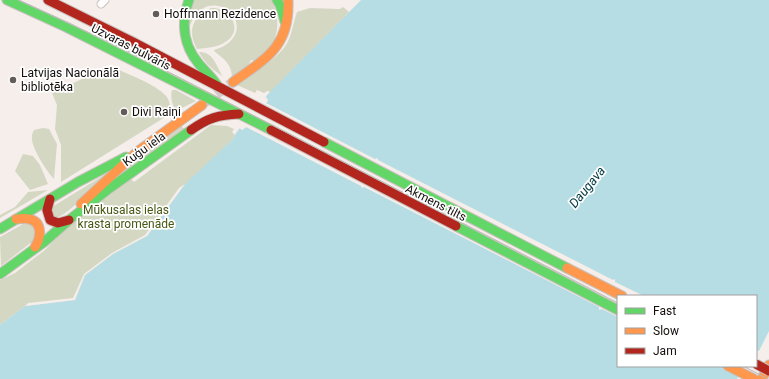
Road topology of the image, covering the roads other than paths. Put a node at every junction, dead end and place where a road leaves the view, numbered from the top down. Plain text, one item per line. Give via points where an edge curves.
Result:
1 (7, 0) edge
2 (48, 0) edge
3 (189, 0) edge
4 (277, 0) edge
5 (288, 0) edge
6 (287, 27) junction
7 (233, 82) tunnel mouth
8 (218, 86) junction
9 (202, 105) tunnel mouth
10 (254, 106) joint
11 (242, 115) junction
12 (137, 152) junction
13 (50, 199) junction
14 (16, 219) junction
15 (69, 220) junction
16 (0, 229) edge
17 (33, 250) junction
18 (0, 274) edge
19 (620, 295) edge
20 (617, 309) edge
21 (757, 365) edge
22 (769, 365) edge
23 (730, 367) edge
24 (769, 371) edge
25 (754, 379) edge
26 (762, 379) edge

1 - 11 main road, Uzvaras bulvāris
2 - 8 main road, Uzvaras bulvāris
3 - 8 main road via 183,22 186,41 196,61 213,77
4 - 6 main road
5 - 6 main road
6 - 7 main road via 275,50
8 - 10 main road, Uzvaras bulvāris
9 - 12 main road, Kuģu iela
10 - 19 main road, Akmens tilts
11 - 15 main road, Kuģu iela via 222,115 204,121
11 - 20 main road, Akmens tilts
12 - 13 main road, Kuģu iela
12 - 15 main road, Kuģu iela via 77,209
13 - 14 main road, Kuģu iela
13 - 15 main road via 47,210 50,220 58,223
14 - 16 main road, Kuģu iela
14 - 17 main road via 30,219 40,229 39,242
15 - 17 main road, Kuģu iela
17 - 18 main road, Kuģu iela
21 - 24 main road, bridge
22 - 26 main road
23 - 25 main road

